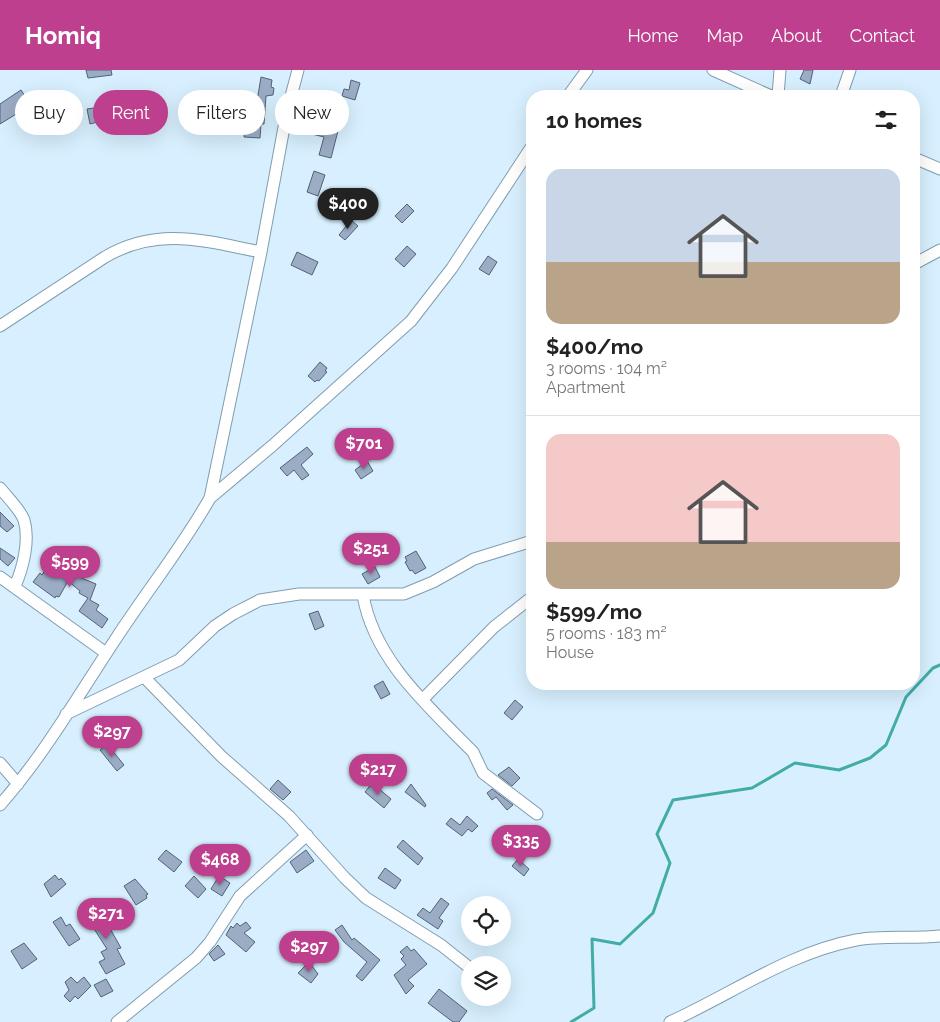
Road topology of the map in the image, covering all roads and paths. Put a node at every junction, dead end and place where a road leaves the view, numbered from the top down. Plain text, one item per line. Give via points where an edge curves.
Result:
1 (298, 70) edge
2 (587, 70) edge
3 (712, 70) edge
4 (780, 70) edge
5 (850, 70) edge
6 (572, 90) edge
7 (757, 90) edge
8 (778, 90) edge
9 (843, 90) edge
10 (526, 155) edge
11 (920, 161) edge
12 (940, 169) edge
13 (940, 250) edge
14 (261, 252) junction
15 (920, 261) edge
16 (0, 326) edge
17 (0, 488) edge
18 (210, 498) junction
19 (526, 544) edge
20 (0, 577) edge
21 (15, 586) junction
22 (364, 595) junction
23 (526, 602) edge
24 (106, 653) junction
25 (145, 678) junction
26 (423, 699) junction
27 (66, 714) junction
28 (0, 763) edge
29 (18, 784) junction
30 (0, 805) edge
31 (537, 814) dead end
32 (307, 835) junction
33 (940, 936) edge
34 (461, 961) edge
35 (117, 1022) edge
36 (670, 1022) edge

1 - 14 street via 287,111
2 - 6 street
3 - 7 street
4 - 8 street
5 - 9 street
10 - 18 street via 452,268 411,321
11 - 12 street
13 - 15 street
14 - 16 street via 184,238 148,239 112,253
14 - 18 street
17 - 21 street via 24,524 23,564
18 - 24 street via 196,524
19 - 22 street via 474,558 404,594
20 - 21 street
21 - 24 street
22 - 25 street via 299,594 260,600 216,626 179,660
22 - 26 street via 366,612 380,646
23 - 26 street via 494,627
24 - 27 street
25 - 27 street
25 - 32 street via 221,756
26 - 31 street via 473,752 480,770
27 - 29 street
28 - 29 street
29 - 30 street
32 - 34 street via 366,898
32 - 35 street via 240,896 201,953
33 - 36 street via 872,938 831,946 765,972

